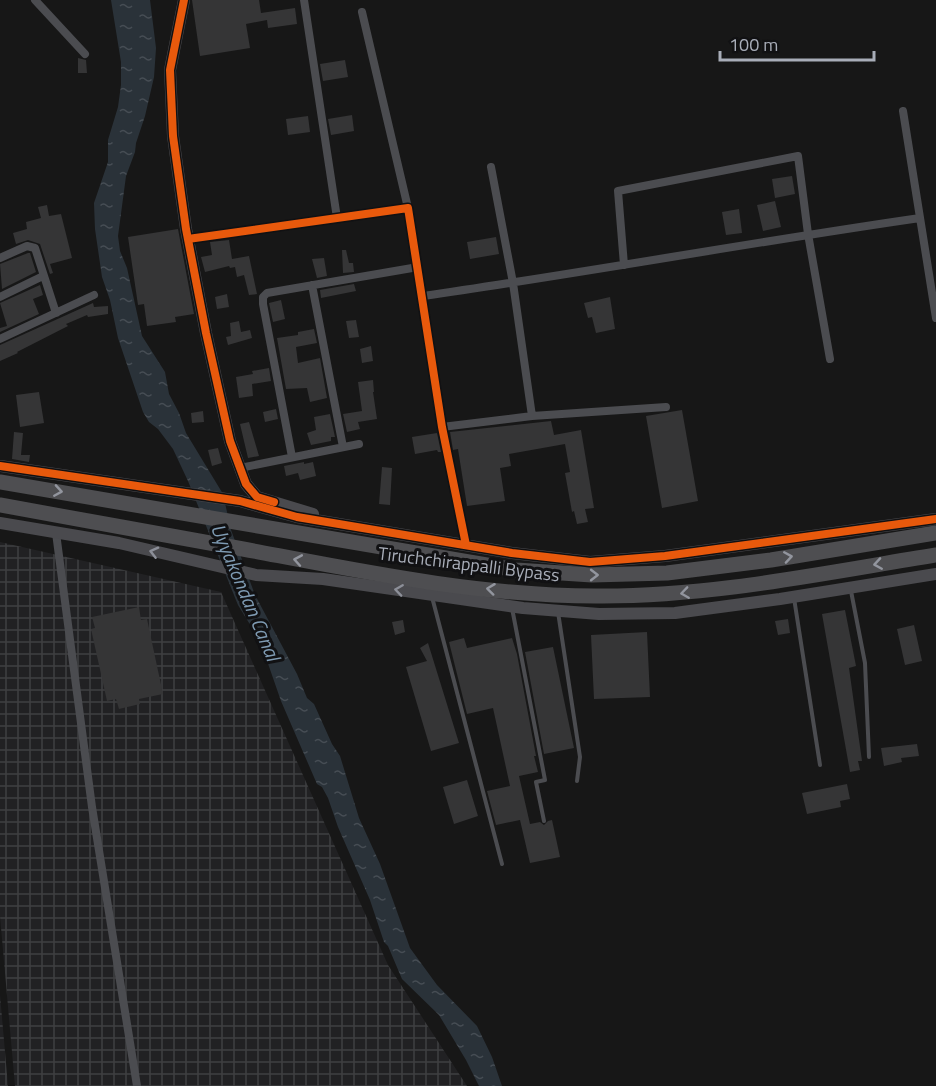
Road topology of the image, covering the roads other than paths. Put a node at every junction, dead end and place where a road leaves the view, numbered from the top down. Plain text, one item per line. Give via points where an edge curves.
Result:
1 (35, 0) edge
2 (184, 0) edge
3 (304, 0) edge
4 (362, 12) dead end
5 (85, 54) dead end
6 (903, 111) dead end
7 (491, 167) dead end
8 (408, 208) junction
9 (337, 218) junction
10 (920, 218) junction
11 (808, 234) junction
12 (188, 238) junction
13 (0, 258) edge
14 (624, 265) junction
15 (418, 267) junction
16 (43, 276) junction
17 (513, 283) junction
18 (312, 285) junction
19 (0, 295) edge
20 (94, 295) dead end
21 (423, 296) junction
22 (56, 313) junction
23 (936, 318) edge
24 (0, 339) edge
25 (830, 359) dead end
26 (666, 407) dead end
27 (532, 416) junction
28 (442, 426) junction
29 (359, 444) dead end
30 (343, 447) junction
31 (292, 457) junction
32 (0, 466) edge
33 (240, 468) junction
34 (0, 482) edge
35 (0, 506) edge
36 (936, 519) edge
37 (0, 523) edge
38 (332, 523) junction
39 (56, 533) junction
40 (936, 533) edge
41 (466, 545) junction
42 (936, 555) edge
43 (936, 574) edge
44 (850, 588) junction
45 (431, 595) junction
46 (794, 597) junction
47 (511, 606) junction
48 (558, 611) junction
49 (869, 757) dead end
50 (820, 765) dead end
51 (577, 782) dead end
52 (544, 821) dead end
53 (502, 864) dead end
54 (137, 1086) edge

1 - 5 street
2 - 12 street via 170,70 172,136
3 - 9 street
4 - 8 street
6 - 10 street
7 - 17 street
8 - 9 street
8 - 15 street
9 - 12 street
10 - 11 street
10 - 23 street
11 - 14 street
11 - 14 street via 798,156 618,191
11 - 25 street
12 - 33 street via 230,441
13 - 16 street via 27,246 34,248
14 - 17 street
15 - 18 street
15 - 21 street
16 - 19 street
16 - 22 street
17 - 21 street
17 - 27 street
18 - 30 street
18 - 31 street via 267,293 262,304
20 - 22 street
21 - 28 street
22 - 24 street
26 - 27 street
27 - 28 street
28 - 41 street
29 - 30 street
30 - 31 street
31 - 33 street
32 - 38 street via 240,501
33 - 38 street via 246,484 258,497
34 -> 40 highway, Tiruchchirappalli Bypass via 516,570 592,575 667,573
42 -> 35 highway, Tiruchchirappalli Bypass via 674,594 521,593 394,577
36 - 41 street via 665,556 590,562
37 - 39 street
38 - 41 street
45 -> 39 street via 323,579 256,575 120,543
39 - 54 street via 92,807
43 - 44 street
44 - 46 street
44 - 49 lane via 865,663
45 - 47 street
45 - 53 lane
46 - 48 street via 675,613
46 - 50 lane
47 - 48 street
47 - 52 lane via 545,780 536,782
48 - 51 lane via 580,757

